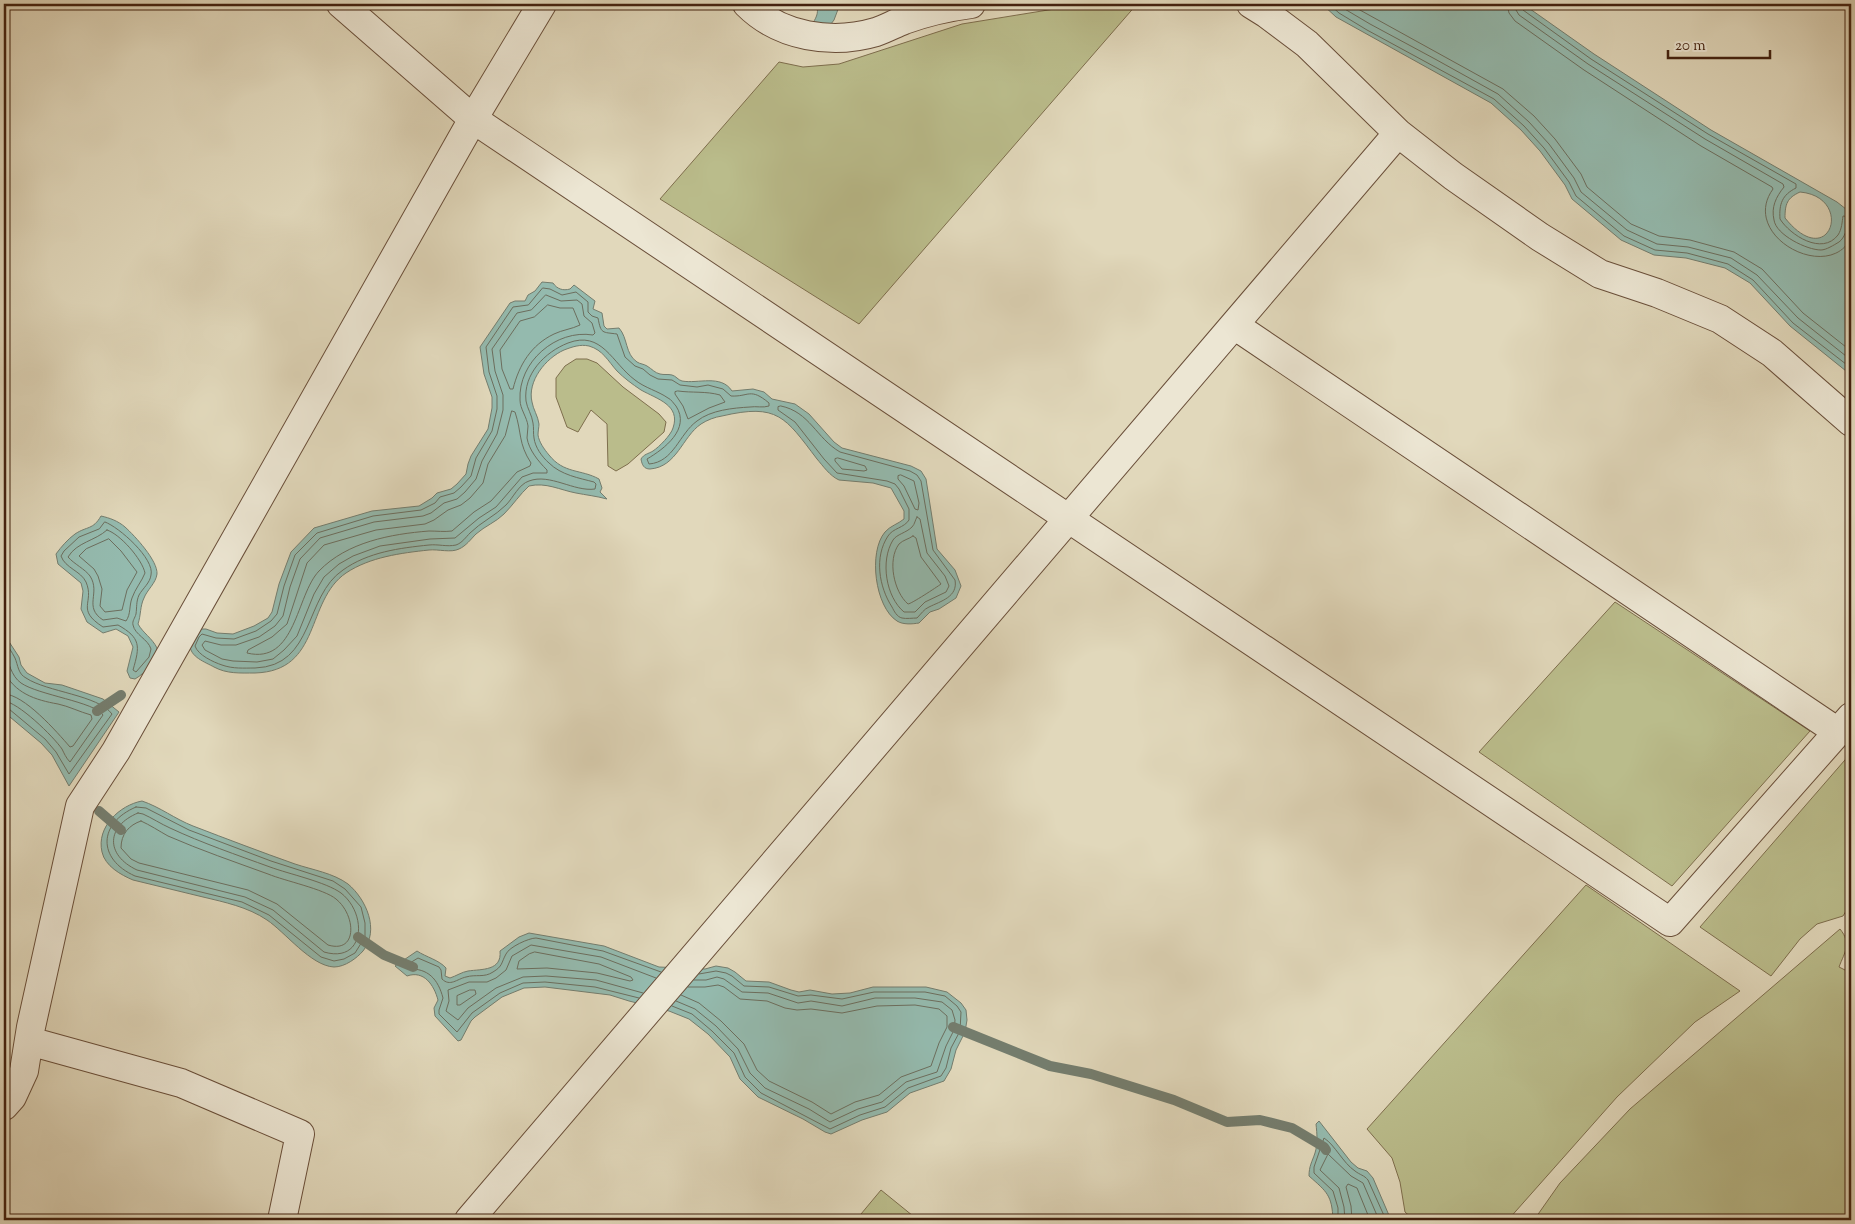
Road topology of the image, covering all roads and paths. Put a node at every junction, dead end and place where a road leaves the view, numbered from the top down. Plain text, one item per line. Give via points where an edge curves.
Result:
1 (341, 4) edge
2 (542, 4) edge
3 (747, 4) edge
4 (971, 4) edge
5 (1251, 4) edge
6 (473, 119) junction
7 (1398, 133) junction
8 (1234, 325) junction
9 (1851, 422) edge
10 (1069, 518) junction
11 (1845, 724) edge
12 (29, 1041) junction
13 (4, 1106) edge
14 (282, 1220) edge
15 (469, 1220) edge

1 - 6 street
2 - 6 street
3 - 4 street via 777,26 806,36 842,38 875,32 946,8
5 - 7 street via 1307,44
6 - 10 street
6 - 12 street via 116,751 80,806
7 - 8 street
7 - 9 street via 1469,188 1600,274 1720,319 1772,354
8 - 10 street
8 - 11 street
10 - 11 street via 1670,922
10 - 15 street
12 - 13 street via 24,1071
12 - 14 street via 181,1083 300,1134

